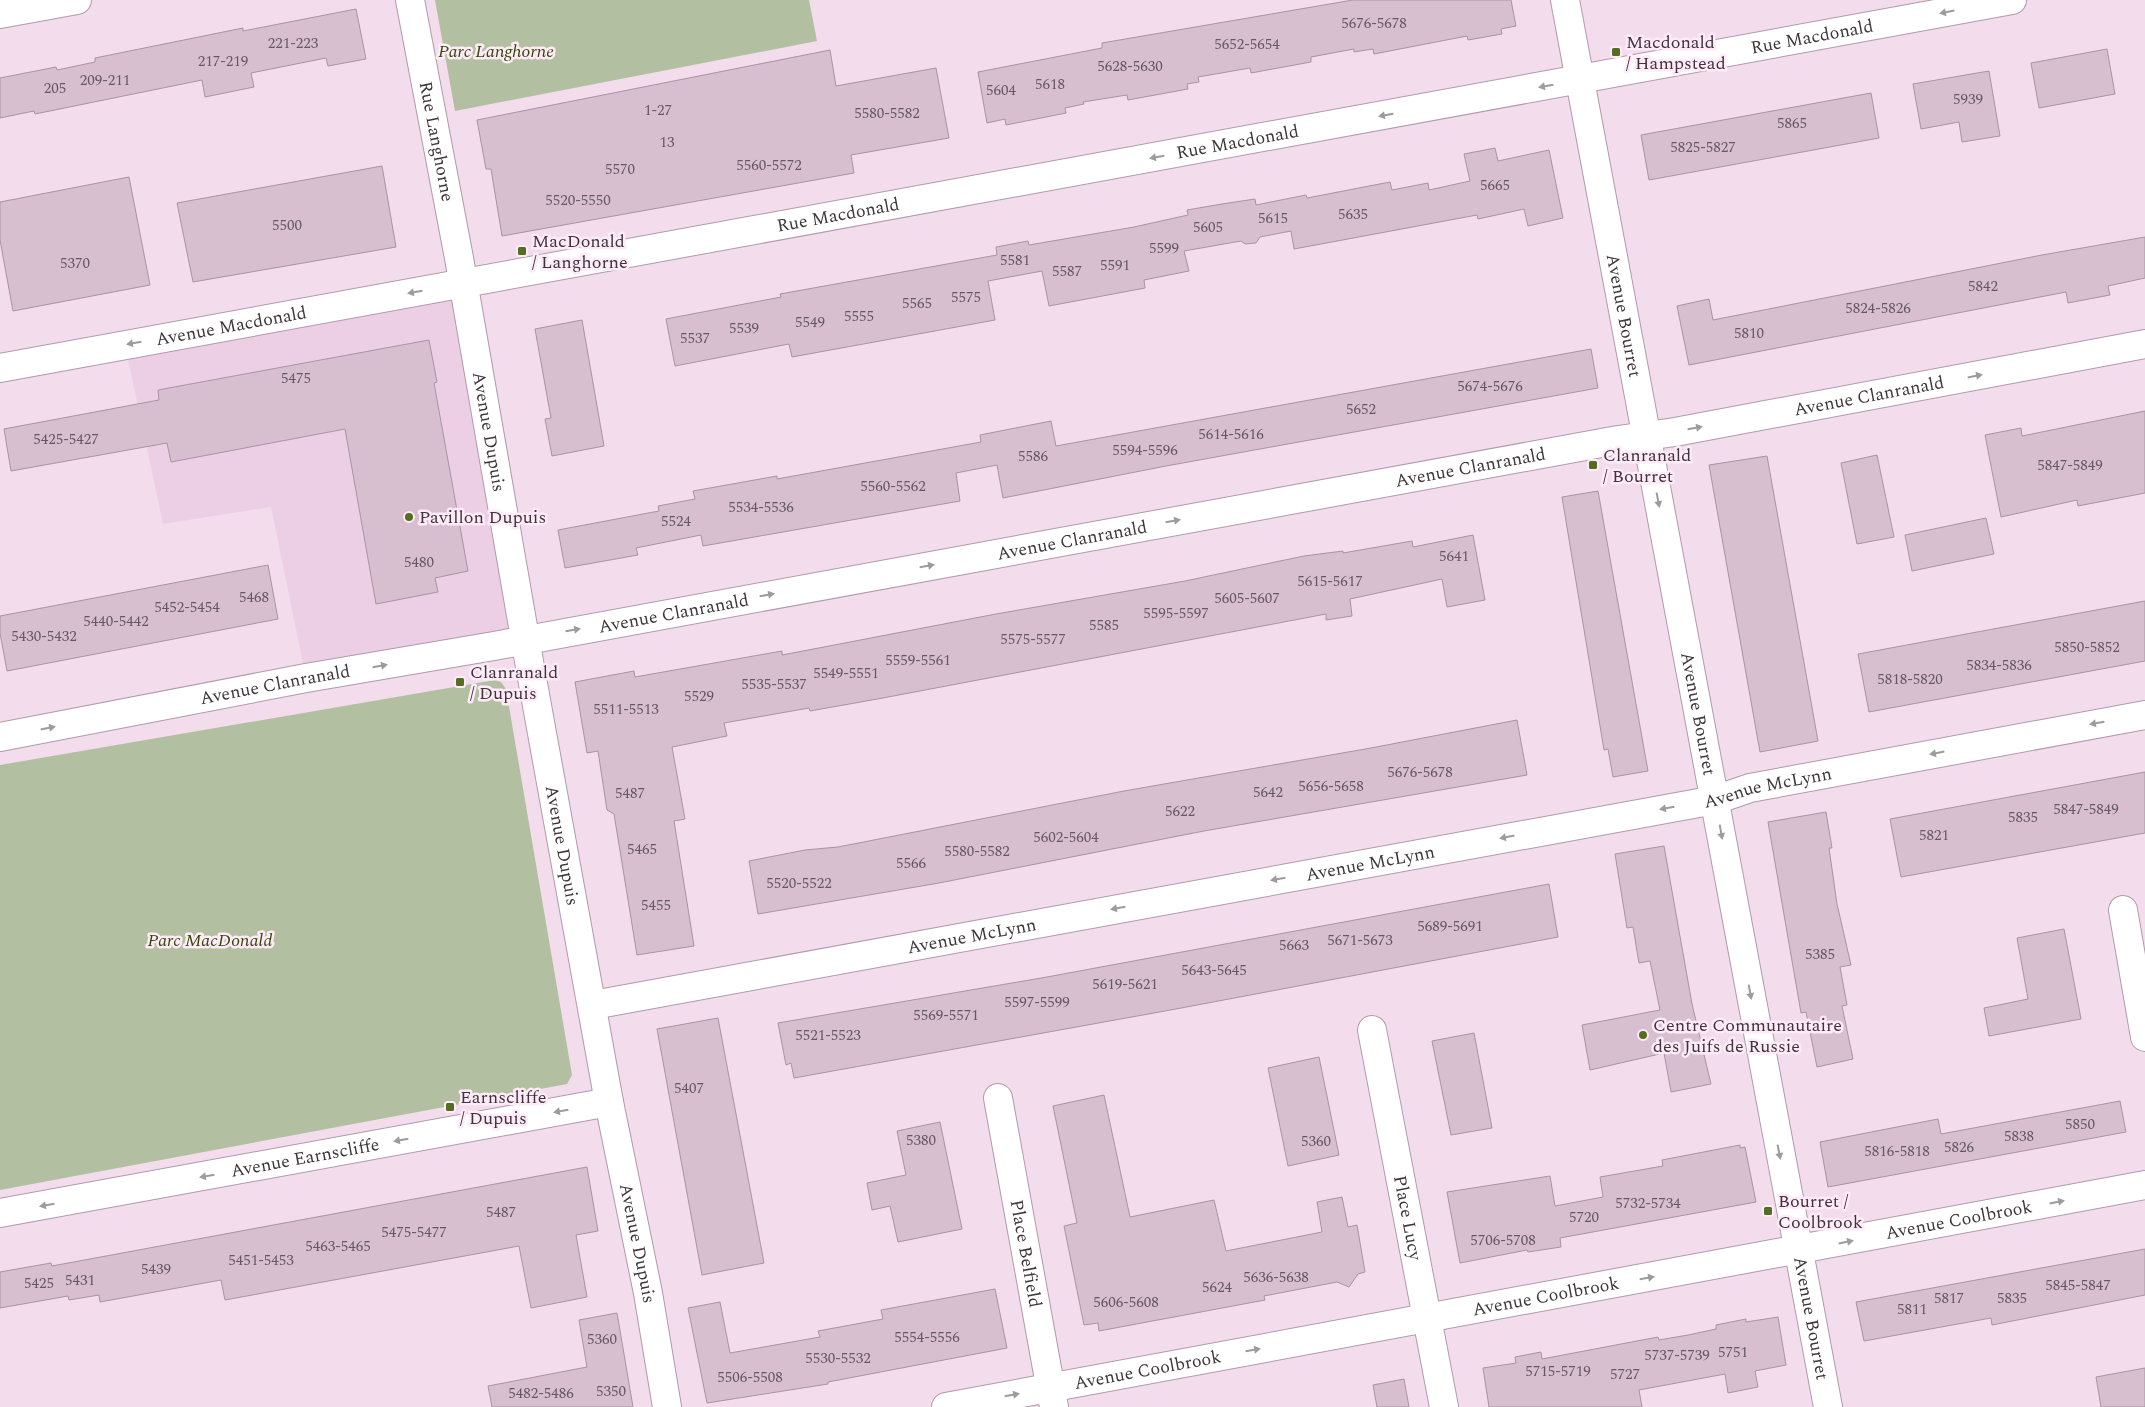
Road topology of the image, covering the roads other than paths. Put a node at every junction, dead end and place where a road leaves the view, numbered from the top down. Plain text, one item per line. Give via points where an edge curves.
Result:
1 (77, 0) edge
2 (410, 0) edge
3 (1565, 0) edge
4 (2012, 0) edge
5 (0, 14) edge
6 (1580, 80) junction
7 (463, 283) junction
8 (2145, 344) edge
9 (0, 368) edge
10 (1646, 435) junction
11 (525, 640) junction
12 (2145, 715) edge
13 (0, 737) edge
14 (1715, 800) junction
15 (2123, 910) dead end
16 (593, 1005) junction
17 (1372, 1030) dead end
18 (2145, 1037) edge
19 (998, 1098) dead end
20 (609, 1102) junction
21 (2145, 1185) edge
22 (0, 1214) edge
23 (1798, 1251) junction
24 (1427, 1318) junction
25 (1053, 1398) edge
26 (667, 1407) edge
27 (946, 1407) edge
28 (1444, 1407) edge
29 (1828, 1407) edge

1 - 5 street
2 - 7 street, Rue Langhorne
3 - 6 street, Avenue Bourret
4 -> 6 street, Rue Macdonald
6 -> 7 street, Rue Macdonald
6 - 10 street, Avenue Bourret
7 -> 9 street, Avenue Macdonald
7 - 11 street, Avenue Dupuis
10 -> 8 street, Avenue Clanranald
11 -> 10 street, Avenue Clanranald
10 -> 14 street, Avenue Bourret
13 -> 11 street, Avenue Clanranald
11 - 16 street, Avenue Dupuis
12 -> 14 street, Avenue McLynn via 1750,788
14 -> 16 street, Avenue McLynn
14 -> 23 street, Avenue Bourret
15 - 18 street
16 - 20 street, Avenue Dupuis
17 - 24 street, Place Lucy
19 - 25 street, Place Belfield
20 -> 22 street, Avenue Earnscliffe
20 - 26 street, Avenue Dupuis via 648,1293
23 -> 21 street, Avenue Coolbrook
24 -> 23 street, Avenue Coolbrook
23 - 29 street, Avenue Bourret
25 -> 24 street, Avenue Coolbrook
24 - 28 street, Place Lucy
27 -> 25 street, Avenue Coolbrook

